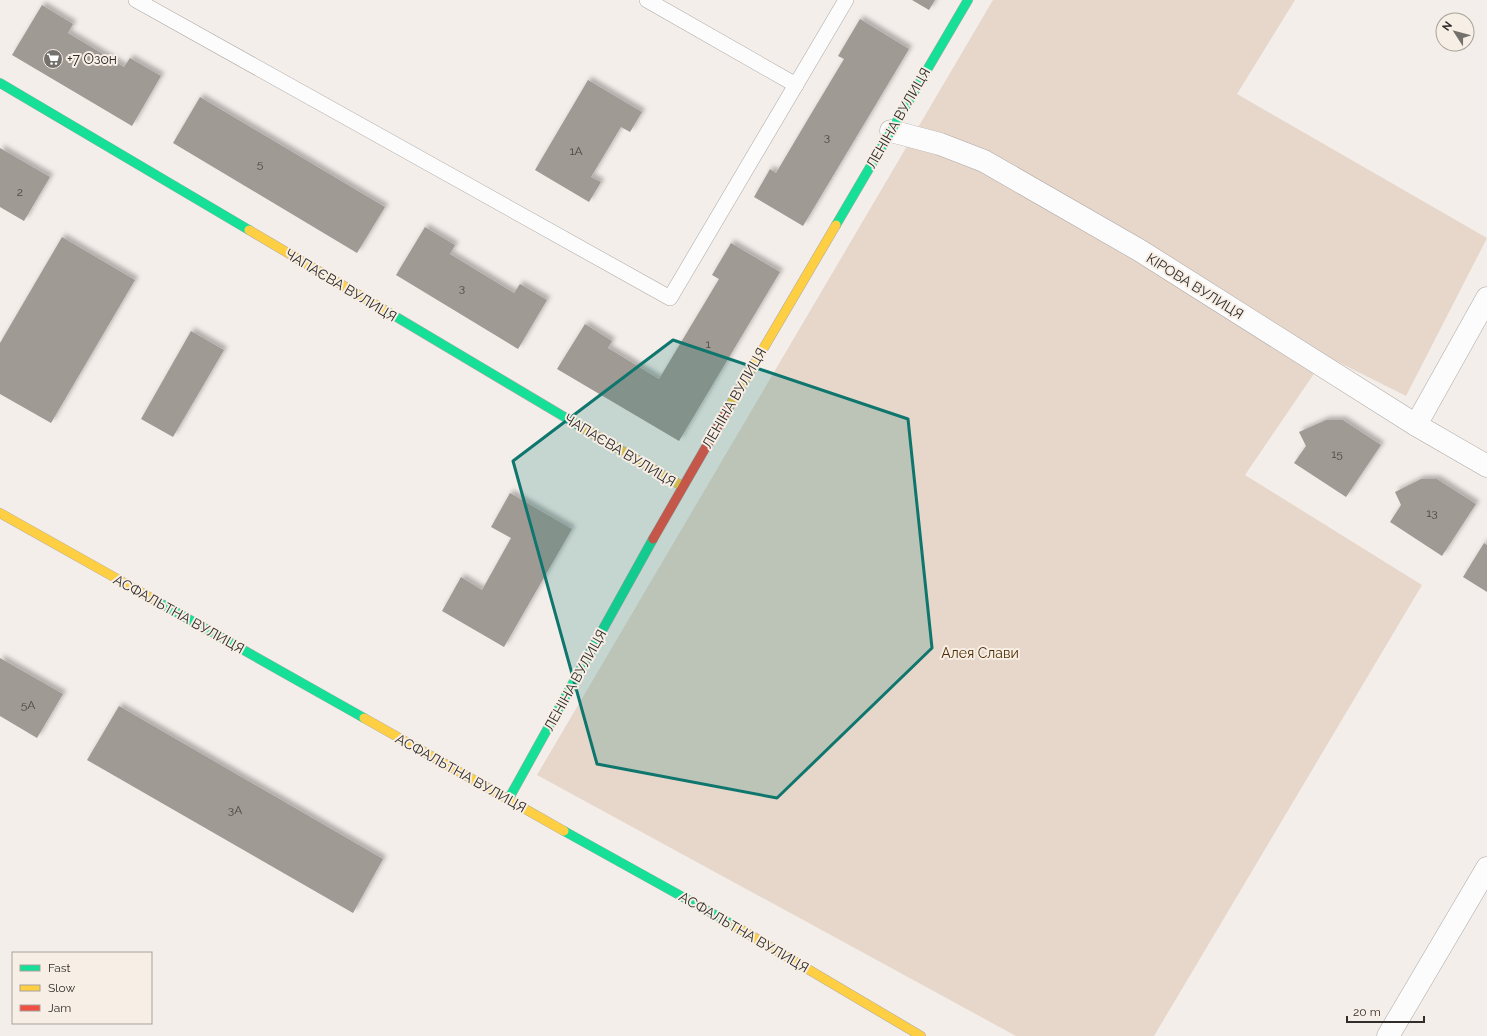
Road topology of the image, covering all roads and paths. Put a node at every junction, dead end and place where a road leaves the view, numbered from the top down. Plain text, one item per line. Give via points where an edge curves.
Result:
1 (136, 0) edge
2 (647, 0) edge
3 (846, 0) edge
4 (968, 0) edge
5 (0, 83) edge
6 (796, 85) junction
7 (891, 131) junction
8 (1487, 298) edge
9 (1416, 425) junction
10 (1487, 466) edge
11 (682, 486) junction
12 (0, 512) edge
13 (508, 800) junction
14 (1487, 868) edge
15 (921, 1036) edge
16 (1388, 1036) edge

1 - 6 lane via 670,298
2 - 6 lane
3 - 6 lane
4 - 7 street, ЛЕНІНА ВУЛИЦЯ
5 - 11 street, ЧАПАЄВА ВУЛИЦЯ
7 - 9 street, КІРОВА ВУЛИЦЯ via 940,144 984,161 1139,250
7 - 11 street, ЛЕНІНА ВУЛИЦЯ
8 - 9 street
9 - 10 street, КІРОВА ВУЛИЦЯ
11 - 13 street, ЛЕНІНА ВУЛИЦЯ
12 - 13 street, АСФАЛЬТНА ВУЛИЦЯ
13 - 15 street, АСФАЛЬТНА ВУЛИЦЯ via 692,901
14 - 16 street

